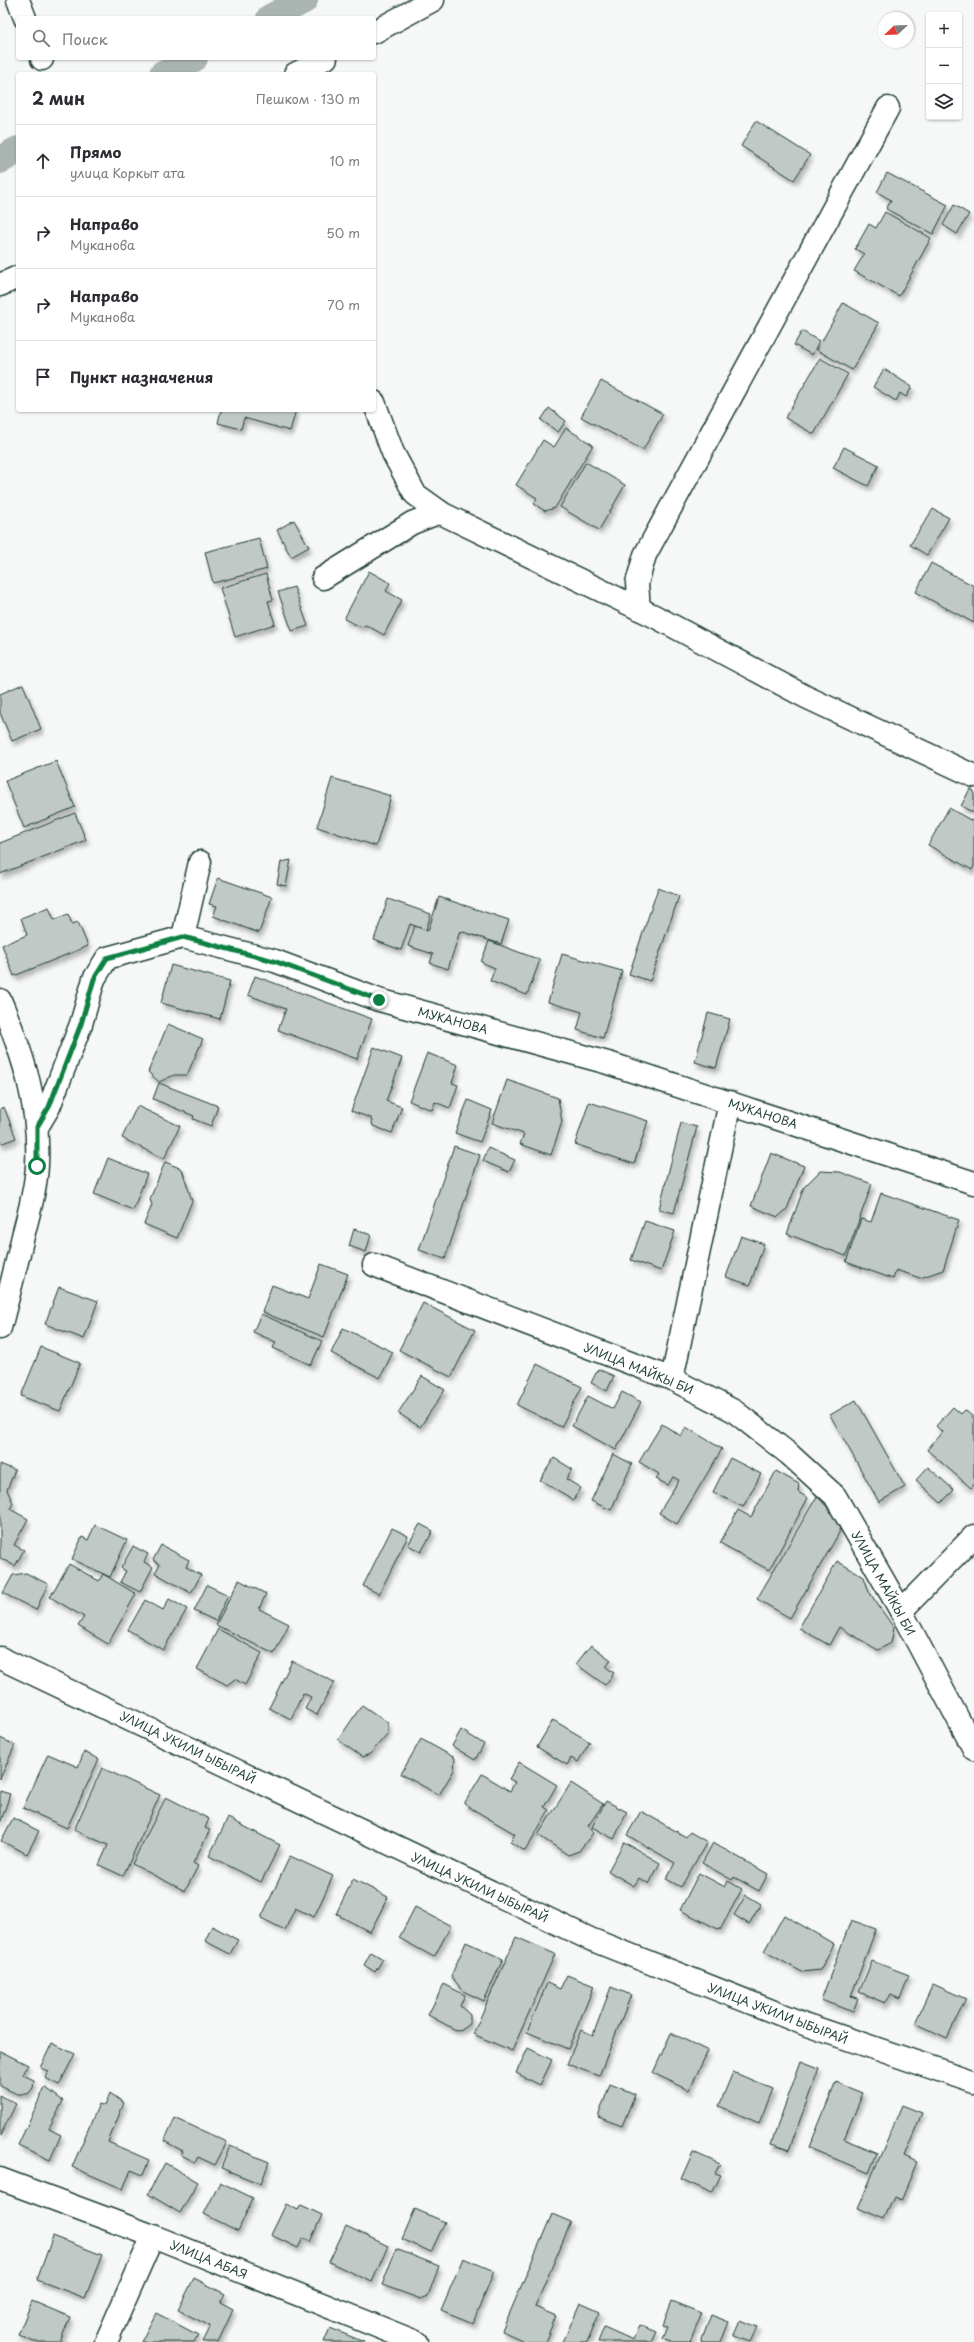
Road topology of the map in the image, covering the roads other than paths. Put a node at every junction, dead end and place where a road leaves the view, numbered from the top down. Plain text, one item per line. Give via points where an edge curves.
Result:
1 (18, 0) edge
2 (432, 0) edge
3 (24, 16) edge
4 (376, 31) edge
5 (322, 60) edge
6 (299, 72) edge
7 (888, 108) dead end
8 (16, 279) edge
9 (0, 285) edge
10 (376, 407) edge
11 (440, 512) junction
12 (323, 578) dead end
13 (639, 609) junction
14 (974, 776) edge
15 (200, 862) dead end
16 (183, 937) junction
17 (0, 1000) edge
18 (730, 1102) junction
19 (37, 1127) junction
20 (974, 1183) edge
21 (374, 1265) dead end
22 (0, 1328) edge
23 (672, 1379) junction
24 (974, 1536) edge
25 (901, 1611) junction
26 (0, 1658) edge
27 (974, 1749) edge
28 (974, 2082) edge
29 (0, 2179) edge
30 (153, 2236) junction
31 (106, 2342) edge
32 (416, 2342) edge

1 - 3 street
2 - 4 street
5 - 6 street
7 - 13 street via 645,556 637,583
8 - 9 street
10 - 11 street via 393,454 414,494
11 - 12 street via 405,527
11 - 13 street
13 - 14 street via 806,697
15 - 16 street
16 - 18 street, МУКАНОВА via 274,961 379,1000 608,1063
16 - 19 street via 107,958 94,979 81,1024 49,1107
17 - 19 street via 20,1046 30,1083
18 - 20 street, МУКАНОВА
18 - 23 street
19 - 22 street via 37,1166 29,1212
21 - 23 street, УЛИЦА МАЙКЫ БИ
23 - 25 street, УЛИЦА МАЙКЫ БИ via 734,1411 789,1454 835,1496
24 - 25 street
25 - 27 street, УЛИЦА МАЙКЫ БИ
26 - 28 street, УЛИЦА УКИЛИ ЫБЫРАЙ via 590,1939 807,2025
29 - 30 street, УЛИЦА АБАЯ
30 - 31 street
30 - 32 street, УЛИЦА АБАЯ

